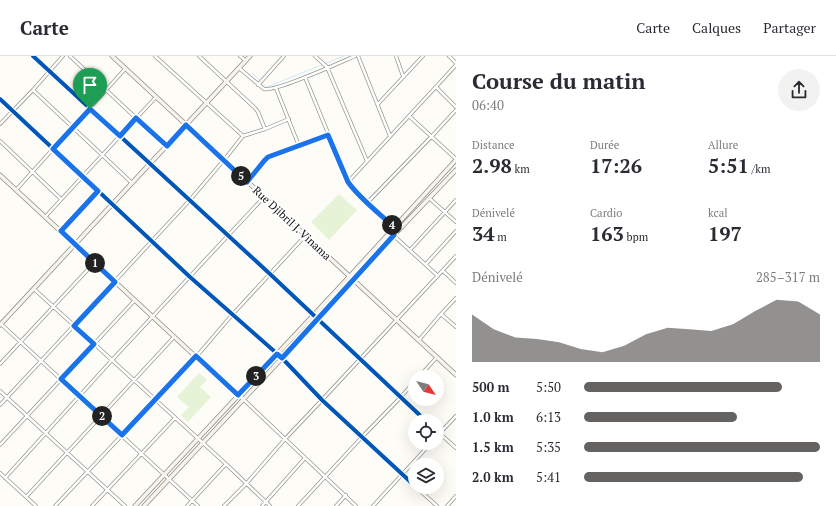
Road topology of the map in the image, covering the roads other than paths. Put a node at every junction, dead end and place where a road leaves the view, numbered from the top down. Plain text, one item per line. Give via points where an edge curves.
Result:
1 (33, 56) edge
2 (63, 56) edge
3 (70, 56) edge
4 (112, 56) edge
5 (155, 56) edge
6 (199, 56) edge
7 (240, 56) edge
8 (250, 56) edge
9 (284, 56) edge
10 (315, 56) edge
11 (356, 56) edge
12 (396, 56) edge
13 (423, 56) edge
14 (449, 56) edge
15 (246, 61) junction
16 (456, 64) edge
17 (239, 68) junction
18 (328, 68) junction
19 (126, 69) junction
20 (50, 71) junction
21 (403, 76) junction
22 (305, 77) junction
23 (226, 82) junction
24 (258, 85) junction
25 (436, 87) junction
26 (276, 88) junction
27 (33, 90) junction
28 (106, 90) junction
29 (156, 97) junction
30 (0, 99) edge
31 (207, 102) junction
32 (378, 104) junction
33 (456, 108) edge
34 (90, 109) junction
35 (13, 111) junction
36 (409, 116) junction
37 (136, 118) junction
38 (289, 119) junction
39 (0, 124) edge
40 (186, 125) junction
41 (72, 128) junction
42 (265, 129) junction
43 (328, 135) junction
44 (120, 136) junction
45 (243, 136) junction
46 (390, 136) junction
47 (432, 136) junction
48 (0, 141) edge
49 (167, 146) junction
50 (299, 146) junction
51 (53, 149) junction
52 (102, 155) junction
53 (456, 159) edge
54 (224, 160) junction
55 (367, 161) junction
56 (150, 164) junction
57 (456, 170) edge
58 (32, 172) junction
59 (0, 175) edge
60 (82, 176) junction
61 (247, 182) junction
62 (348, 182) junction
63 (132, 184) junction
64 (16, 190) junction
65 (98, 191) junction
66 (264, 197) junction
67 (429, 198) junction
68 (61, 199) junction
69 (456, 200) edge
70 (190, 201) junction
71 (367, 202) junction
72 (112, 205) junction
73 (445, 212) junction
74 (45, 216) junction
75 (456, 222) edge
76 (394, 227) junction
77 (398, 230) junction
78 (61, 231) junction
79 (456, 231) edge
80 (390, 232) junction
81 (394, 235) junction
82 (227, 236) junction
83 (305, 236) junction
84 (152, 242) junction
85 (75, 245) junction
86 (410, 250) junction
87 (456, 256) edge
88 (94, 262) junction
89 (426, 264) junction
90 (443, 271) junction
91 (270, 274) junction
92 (350, 276) junction
93 (438, 276) junction
94 (190, 277) junction
95 (353, 280) junction
96 (115, 282) junction
97 (456, 283) edge
98 (34, 289) junction
99 (456, 298) edge
100 (135, 300) junction
101 (53, 307) junction
102 (441, 314) junction
103 (232, 315) junction
104 (312, 316) junction
105 (153, 317) junction
106 (317, 320) junction
107 (397, 320) junction
108 (1, 324) edge
109 (74, 326) junction
110 (456, 327) edge
111 (174, 336) junction
112 (418, 340) junction
113 (21, 342) junction
114 (94, 344) junction
115 (277, 354) junction
116 (196, 356) junction
117 (437, 357) junction
118 (282, 358) junction
119 (360, 359) junction
120 (112, 360) junction
121 (42, 361) junction
122 (0, 364) edge
123 (425, 370) edge
124 (456, 375) edge
125 (61, 379) junction
126 (134, 380) junction
127 (408, 389) edge
128 (0, 391) edge
129 (238, 395) junction
130 (80, 396) junction
131 (7, 398) junction
132 (400, 398) junction
133 (243, 399) junction
134 (155, 400) junction
135 (322, 400) junction
136 (0, 405) edge
137 (418, 414) edge
138 (27, 416) junction
139 (101, 416) junction
140 (456, 416) edge
141 (175, 418) junction
142 (444, 428) edge
143 (47, 433) junction
144 (122, 435) junction
145 (362, 437) junction
146 (198, 439) junction
147 (285, 439) junction
148 (444, 439) edge
149 (203, 443) junction
150 (0, 445) edge
151 (456, 448) edge
152 (424, 450) edge
153 (67, 452) junction
154 (141, 453) junction
155 (305, 458) junction
156 (226, 464) junction
157 (88, 471) junction
158 (0, 473) edge
159 (402, 474) junction
160 (164, 475) junction
161 (326, 476) junction
162 (5, 478) junction
163 (169, 478) junction
164 (408, 479) edge
165 (246, 484) junction
166 (107, 490) junction
167 (424, 494) edge
168 (346, 496) junction
169 (456, 496) edge
170 (26, 497) junction
171 (192, 501) junction
172 (265, 502) junction
173 (36, 506) edge
174 (55, 506) edge
175 (92, 506) edge
176 (125, 506) edge
177 (135, 506) edge
178 (144, 506) edge
179 (187, 506) edge
180 (198, 506) edge
181 (224, 506) edge
182 (262, 506) edge
183 (270, 506) edge
184 (298, 506) edge
185 (336, 506) edge
186 (356, 506) edge
187 (372, 506) edge
188 (436, 506) edge
189 (447, 506) edge

1 - 20 street
2 - 20 street
3 - 28 street
4 - 19 street, Rue Djibril J. Vinama
5 - 31 street
6 - 23 street
7 - 15 street
8 - 15 street
9 - 24 street
10 - 18 street
11 - 18 street
11 - 32 street
12 - 21 street
13 - 21 street
14 - 16 street
15 - 17 street
16 - 25 street
17 - 23 street
17 - 24 street
18 - 22 street
18 - 55 street
19 - 28 street
19 - 29 street, Rue Djibril J. Vinama
20 - 27 street
20 - 34 street
21 - 32 street
22 - 26 street
22 - 43 street
23 - 31 street
23 - 42 street via 255,108
24 - 26 street via 265,90
25 - 33 street
25 - 36 street
26 - 38 street
27 - 35 street
27 - 41 street
28 - 34 street
28 - 37 street
29 - 37 street
29 - 40 street, Rue Djibril J. Vinama
30 - 35 street
31 - 40 street
31 - 45 street
32 - 46 street
33 - 47 street
34 - 41 street
34 - 44 street
35 - 39 street
35 - 51 street
36 - 46 street
36 - 47 street
37 - 44 street
37 - 49 street
38 - 42 street
38 - 50 street
40 - 49 street
40 - 54 street, Rue Djibril J. Vinama
41 - 51 street
41 - 52 street
42 - 45 street
43 - 50 street
43 - 62 street
44 - 52 street
44 - 56 street
45 - 54 street
46 - 55 street
47 - 53 street
47 - 71 street
48 - 58 street
49 - 56 street
50 - 61 street via 268,157
51 - 58 street
51 - 60 street
52 - 60 street
52 - 63 street
53 - 76 street
54 - 61 street, Rue Djibril J. Vinama
54 - 70 street
55 - 62 street
56 - 63 street
56 - 70 street
57 - 67 street
58 - 64 street
58 - 68 street
59 - 64 street
60 - 65 street
60 - 68 street
61 - 66 street, Rue Djibril J. Vinama
62 - 71 street
63 - 72 street
64 - 74 street
65 - 72 street
65 - 78 street
66 - 82 street
66 - 83 street, Rue Djibril J. Vinama
67 - 73 street
67 - 77 street
68 - 74 street
69 - 73 street
70 - 82 street
70 - 84 street
71 - 76 street
72 - 84 street
72 - 85 street
73 - 75 street
73 - 86 street
74 - 78 street
76 - 77 street
76 - 80 street
77 - 81 street
78 - 85 street
79 - 89 street
80 - 81 street
80 - 92 street
81 - 86 street
81 - 95 street
82 - 91 street
82 - 94 street
83 - 91 street
83 - 92 street, Rue Djibril J. Vinama
84 - 94 street
84 - 96 street
85 - 88 street
85 - 98 street
86 - 89 street
87 - 90 street
88 - 96 street
88 - 101 street
89 - 93 street
90 - 93 street
90 - 97 street
91 - 103 street
91 - 104 street
92 - 95 street, Rue Djibril J. Vinama
92 - 104 street
93 - 107 street
94 - 103 street
94 - 105 street
95 - 106 street
95 - 107 street, Rue Djibril J. Vinama
96 - 100 street
96 - 109 street
98 - 101 street
98 - 108 street
99 - 102 street
100 - 105 street
100 - 114 street
101 - 109 street
101 - 113 street
102 - 110 street
102 - 112 street
103 - 115 street
103 - 116 street
104 - 106 street
104 - 115 street
105 - 111 street
105 - 120 street
106 - 118 street
106 - 119 street
107 - 112 street, Rue Djibril J. Vinama
107 - 119 street
108 - 113 street
109 - 114 street
109 - 121 street
111 - 116 street
111 - 126 street
112 - 117 street, Rue Djibril J. Vinama
113 - 121 street
113 - 122 street
114 - 120 street
114 - 125 street
115 - 118 street
115 - 129 street
116 - 129 street
116 - 134 street
117 - 123 street
117 - 124 street, Rue Djibril J. Vinama
118 - 133 street
118 - 135 street
119 - 132 street
119 - 135 street
120 - 126 street
120 - 130 street
121 - 125 street
121 - 131 street
125 - 130 street
125 - 138 street
126 - 134 street
126 - 139 street
127 - 132 street
128 - 131 street
129 - 133 street
129 - 146 street
130 - 139 street
130 - 143 street
131 - 136 street
131 - 138 street
132 - 137 street
132 - 145 street
133 - 147 street
133 - 149 street
134 - 141 street
134 - 144 street
135 - 145 street
135 - 147 street
138 - 143 street
138 - 150 street
139 - 144 street
139 - 153 street
140 - 142 street
141 - 146 street
141 - 154 street
143 - 153 street
143 - 162 street
144 - 154 street
144 - 157 street
145 - 159 street
145 - 161 street
146 - 149 street
146 - 160 street
147 - 155 street
147 - 165 street
148 - 151 street
149 - 156 street
149 - 163 street
152 - 159 street
153 - 157 street
153 - 170 street
154 - 160 street
154 - 166 street
155 - 161 street
155 - 172 street
156 - 165 street
156 - 171 street
157 - 166 street
157 - 174 street
158 - 162 street
159 - 164 street
159 - 187 street
160 - 163 street
160 - 177 street
161 - 168 street
161 - 184 street
162 - 170 street
163 - 171 street
163 - 178 street
165 - 172 street
165 - 181 street
166 - 175 street
166 - 176 street
167 - 188 street
168 - 185 street
168 - 186 street
169 - 189 street
170 - 173 street
171 - 179 street
171 - 180 street
172 - 182 street
172 - 183 street

